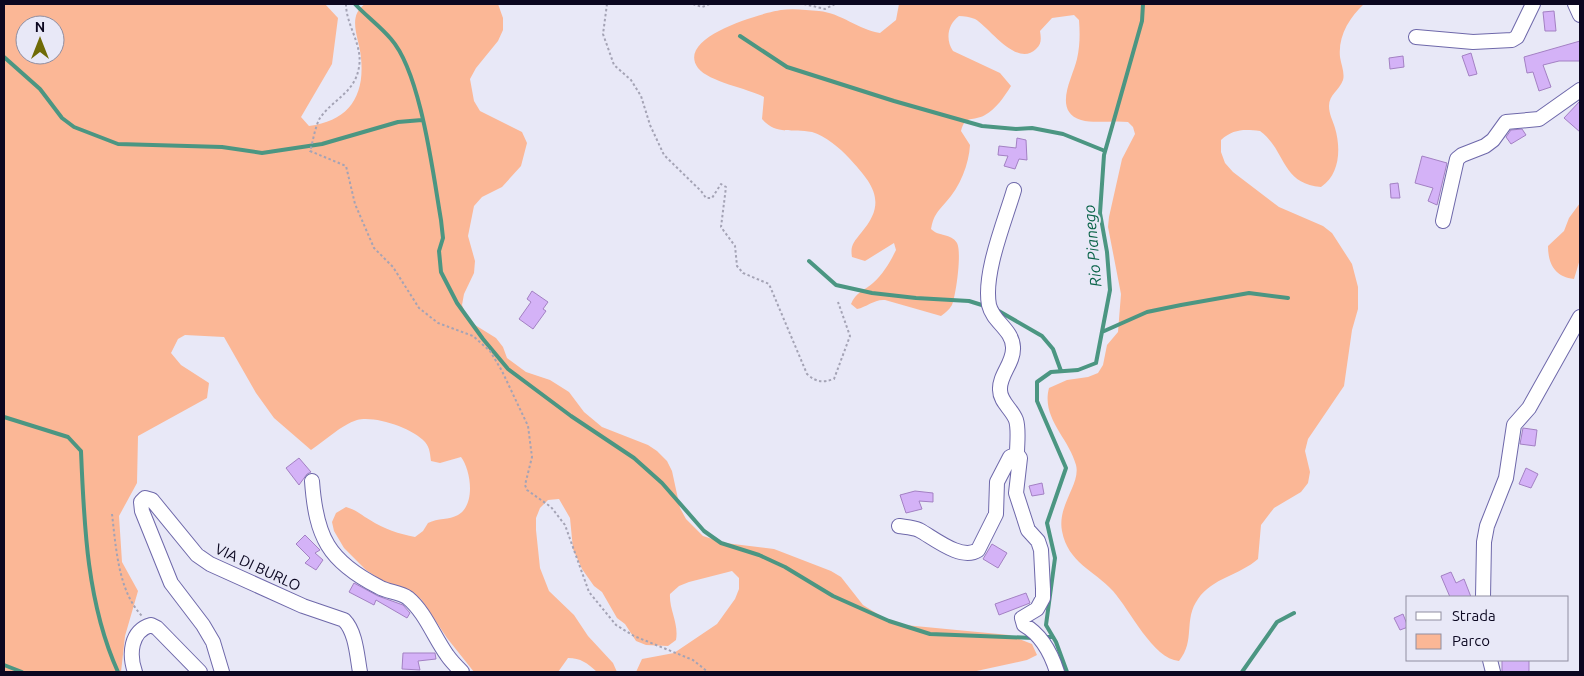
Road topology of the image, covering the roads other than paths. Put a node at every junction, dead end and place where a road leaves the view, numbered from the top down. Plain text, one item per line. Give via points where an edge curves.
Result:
1 (1533, 4) edge
2 (1576, 4) edge
3 (1580, 15) edge
4 (1416, 37) dead end
5 (1580, 90) edge
6 (1014, 190) dead end
7 (1443, 221) dead end
8 (1580, 317) edge
9 (1017, 454) junction
10 (312, 481) dead end
11 (899, 526) dead end
12 (1483, 596) edge
13 (135, 672) edge
14 (200, 672) edge
15 (222, 672) edge
16 (360, 672) edge
17 (462, 672) edge
18 (1057, 672) edge

1 - 4 street via 1517,37 1512,40 1473,42
2 - 3 street
5 - 7 street via 1539,119 1506,122 1493,140 1457,159
6 - 9 street via 994,262 989,303 992,315 1008,332 1013,344 1013,356 1000,390 1001,398 1017,422
8 - 12 street via 1529,408 1514,425 1506,478 1487,526
9 - 11 street via 1010,457 998,482 996,514 974,553 964,554 918,530
9 - 18 street via 1020,458 1019,505 1028,530 1038,541 1044,598 1037,609 1022,618 1046,645
10 - 17 street via 314,514 335,557 369,582 408,598
13 - 14 street via 132,659 134,641 138,632 151,625
15 - 16 street, VIA DI BURLO via 213,642 171,583 142,511 141,502 145,498 152,500 194,551 210,564 303,606 344,620 353,638

